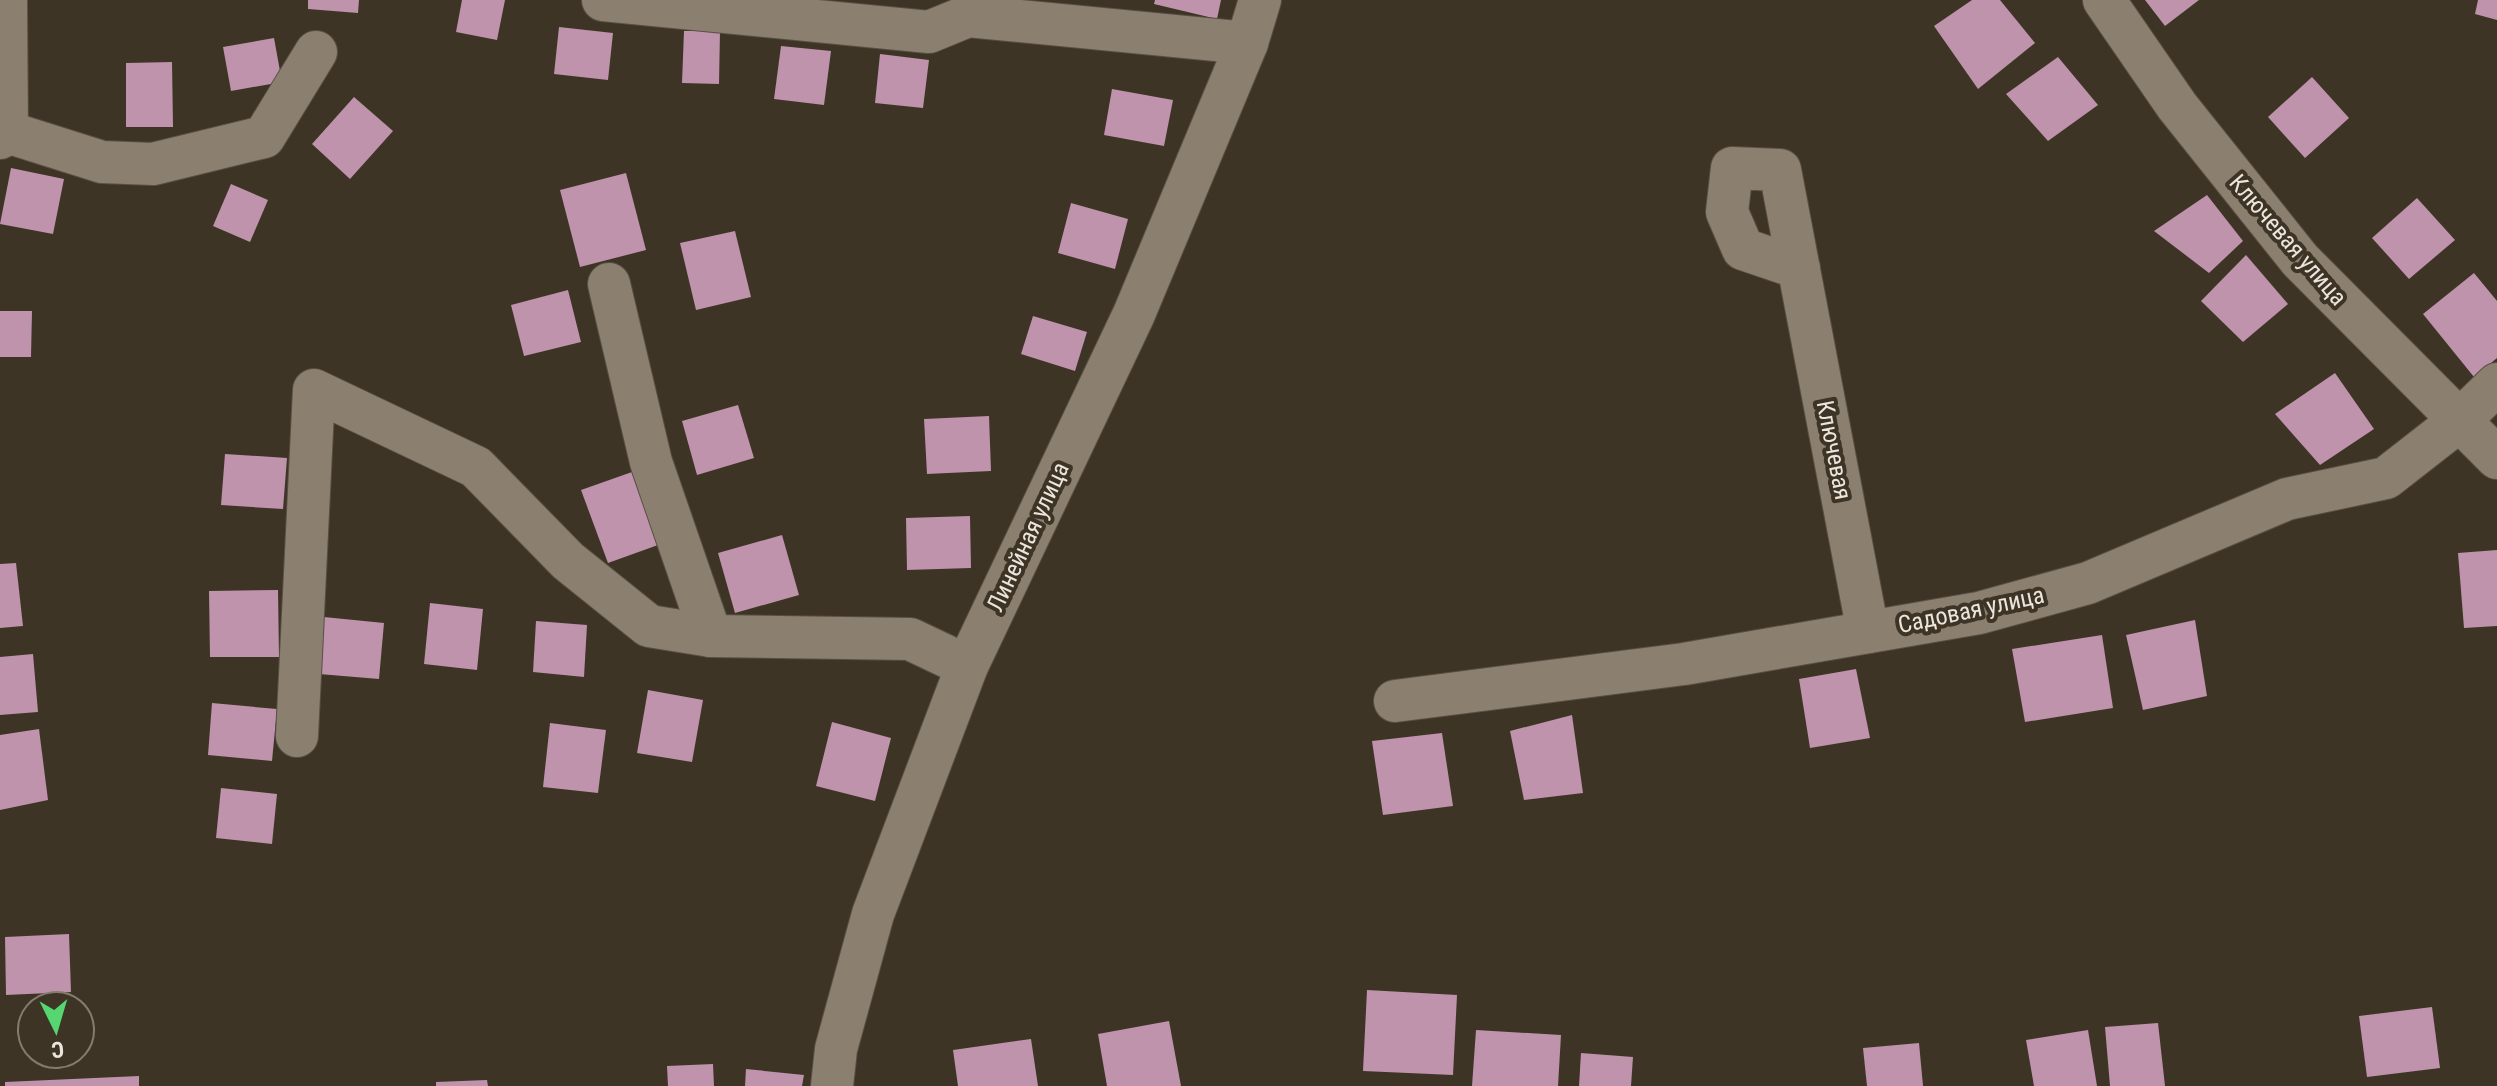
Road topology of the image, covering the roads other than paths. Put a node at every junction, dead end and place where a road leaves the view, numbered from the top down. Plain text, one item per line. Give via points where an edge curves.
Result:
1 (6, 0) edge
2 (603, 0) edge
3 (1260, 0) edge
4 (2104, 0) edge
5 (1247, 43) junction
6 (316, 52) dead end
7 (3, 135) edge
8 (1799, 268) dead end
9 (609, 284) dead end
10 (2497, 384) edge
11 (2459, 421) junction
12 (2497, 458) edge
13 (1868, 632) junction
14 (711, 636) junction
15 (967, 666) junction
16 (1395, 701) dead end
17 (297, 736) dead end
18 (832, 1086) edge

1 - 7 street
2 - 5 street via 929,32 968,16
3 - 5 street, Линейная улица
4 - 11 street, Ключевая улица via 2177,106 2300,260
5 - 15 street, Линейная улица via 1134,314
6 - 7 street via 264,137 153,164 102,162
8 - 13 street, Ключевая
9 - 14 street via 651,462
10 - 11 street, Садовая улица
11 - 12 street, Ключевая улица
11 - 13 street, Садовая улица via 2386,478 2287,499 2088,583 1979,613
13 - 16 street, Садовая улица via 1684,664
14 - 15 street via 910,639
14 - 17 street via 649,626 568,561 476,467 314,390
15 - 18 street, Линейная улица via 873,914 836,1049

